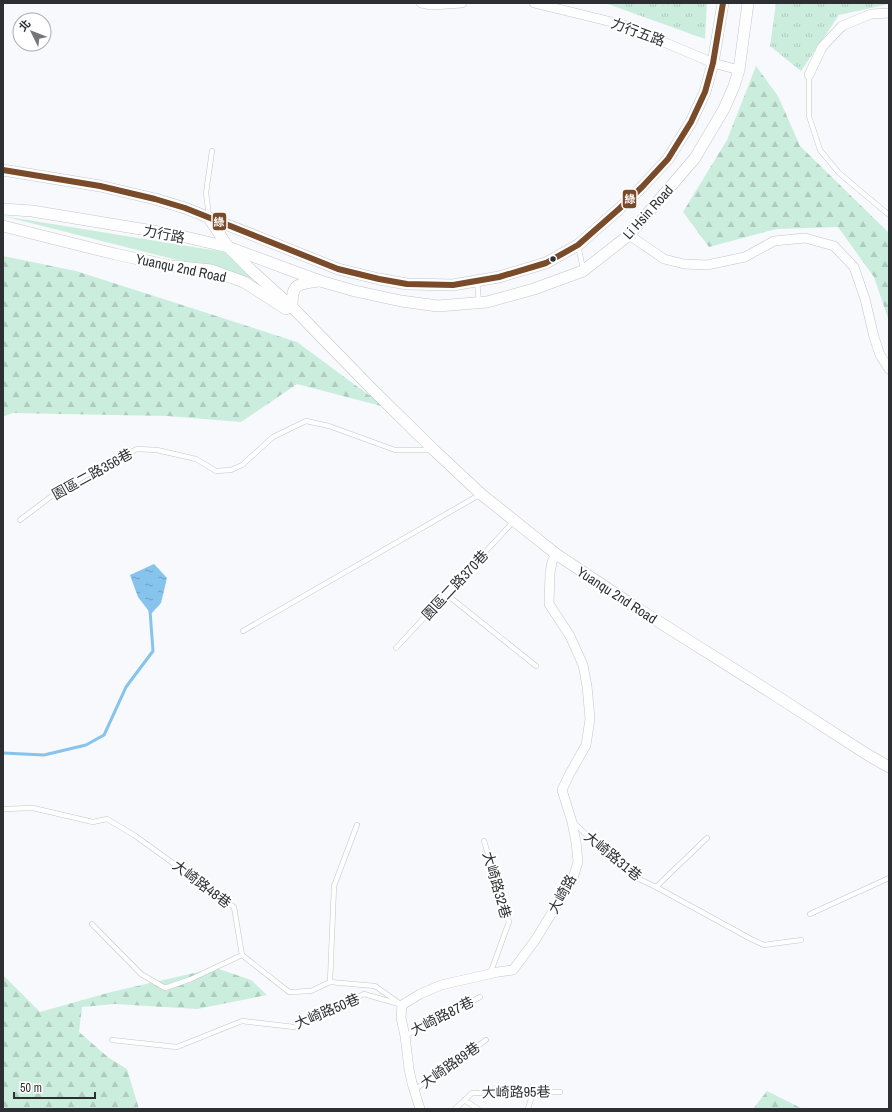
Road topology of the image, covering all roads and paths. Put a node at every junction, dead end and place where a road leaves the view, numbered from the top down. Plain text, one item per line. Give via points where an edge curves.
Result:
1 (420, 3) edge
2 (462, 3) edge
3 (534, 3) edge
4 (658, 3) edge
5 (675, 3) edge
6 (723, 3) edge
7 (748, 3) edge
8 (889, 13) edge
9 (713, 62) junction
10 (739, 70) junction
11 (809, 75) joint
12 (212, 151) dead end
13 (3, 170) edge
14 (3, 209) edge
15 (889, 215) edge
16 (209, 218) junction
17 (3, 226) edge
18 (629, 235) junction
19 (578, 245) junction
20 (228, 247) junction
21 (584, 271) junction
22 (320, 281) junction
23 (477, 281) junction
24 (479, 302) junction
25 (292, 307) junction
26 (889, 369) edge
27 (371, 388) junction
28 (434, 450) junction
29 (481, 494) junction
30 (20, 520) dead end
31 (514, 521) junction
32 (556, 554) junction
33 (446, 594) junction
34 (243, 631) dead end
35 (396, 648) dead end
36 (536, 666) dead end
37 (889, 767) edge
38 (3, 809) edge
39 (572, 822) junction
40 (357, 824) dead end
41 (707, 838) dead end
42 (484, 841) dead end
43 (889, 878) edge
44 (656, 887) junction
45 (810, 914) dead end
46 (92, 924) dead end
47 (801, 940) dead end
48 (242, 955) junction
49 (490, 974) junction
50 (330, 982) junction
51 (480, 997) dead end
52 (402, 1005) junction
53 (405, 1036) junction
54 (112, 1040) dead end
55 (486, 1040) dead end
56 (414, 1090) junction
57 (533, 1092) junction
58 (560, 1092) dead end
59 (464, 1100) junction
60 (418, 1108) edge
61 (455, 1109) edge
62 (478, 1109) edge
63 (528, 1109) edge

1 - 2 street
3 - 9 street, 力行五路 via 624,25
4 - 5 path via 665,6
6 - 9 street, Li Hsin Road
7 - 10 street, Li Hsin Road
8 - 11 street via 871,14 842,26 822,47
9 - 10 street, 力行五路
9 - 19 street, Li Hsin Road via 705,92 692,122 668,160
10 - 18 street, Li Hsin Road via 724,109 695,158
11 - 15 lane via 809,116 820,150 839,173
12 - 16 lane via 206,193
13 - 16 street, Li Hsin Road via 100,186 155,199
14 - 20 street, 力行路 via 32,211 177,235
16 - 20 street, Yuanqu 2nd Road
16 - 23 street, Li Hsin Road via 338,269 379,279 406,284 453,285
17 - 27 street, Yuanqu 2nd Road via 171,266 211,270 244,282 296,316
18 - 21 street, Li Hsin Road
18 - 26 street via 664,258 684,264 708,266 745,257 774,241 805,238 834,246 854,267 866,299 874,338 880,355
19 - 21 lane
19 - 23 street, Li Hsin Road via 546,263
20 - 22 street, 力行路
20 - 25 street, Yuanqu 2nd Road
21 - 24 street, Li Hsin Road via 534,289
22 - 24 street, Li Hsin Road via 401,301 438,306
22 - 25 street via 307,282 295,288 292,294
23 - 24 lane
25 - 27 street, Yuanqu 2nd Road
27 - 28 street, Yuanqu 2nd Road
28 - 29 street, Yuanqu 2nd Road
28 - 30 lane, 園區二路356巷 via 395,450 329,426 306,421 273,437 242,465 231,470 216,471 196,459 158,450 137,449 57,492
29 - 31 street, Yuanqu 2nd Road
29 - 34 lane
31 - 32 street, Yuanqu 2nd Road
31 - 33 lane, 園區二路370巷
32 - 37 street, Yuanqu 2nd Road
32 - 39 street, 大崎路 via 550,573 549,604 570,636 583,665 590,719 586,745 562,790
33 - 35 lane, 園區二路370巷
33 - 36 lane
38 - 48 lane, 大崎路48巷 via 33,808 93,822 107,819 134,835 234,907
39 - 44 lane, 大崎路31巷 via 637,878
39 - 49 street, 大崎路 via 578,862 573,878 536,939 513,970
40 - 50 lane via 334,886
41 - 44 lane, 大崎路31巷
42 - 49 lane, 大崎路32巷 via 509,922
43 - 45 lane
44 - 47 lane via 764,945
46 - 48 lane via 141,974 165,988
48 - 50 lane via 289,992 311,991
49 - 52 street, 大崎路 via 435,987
50 - 52 lane via 375,986
51 - 53 lane, 大崎路87巷
52 - 53 street via 401,1018
52 - 54 lane, 大崎路50巷 via 364,994 294,1027 242,1021 176,1047
53 - 56 street
55 - 56 lane, 大崎路89巷
56 - 60 street
57 - 58 lane, 大崎路95巷
57 - 59 lane, 大崎路95巷 via 472,1093
57 - 63 lane
59 - 61 lane, 大崎路95巷
59 - 62 lane

